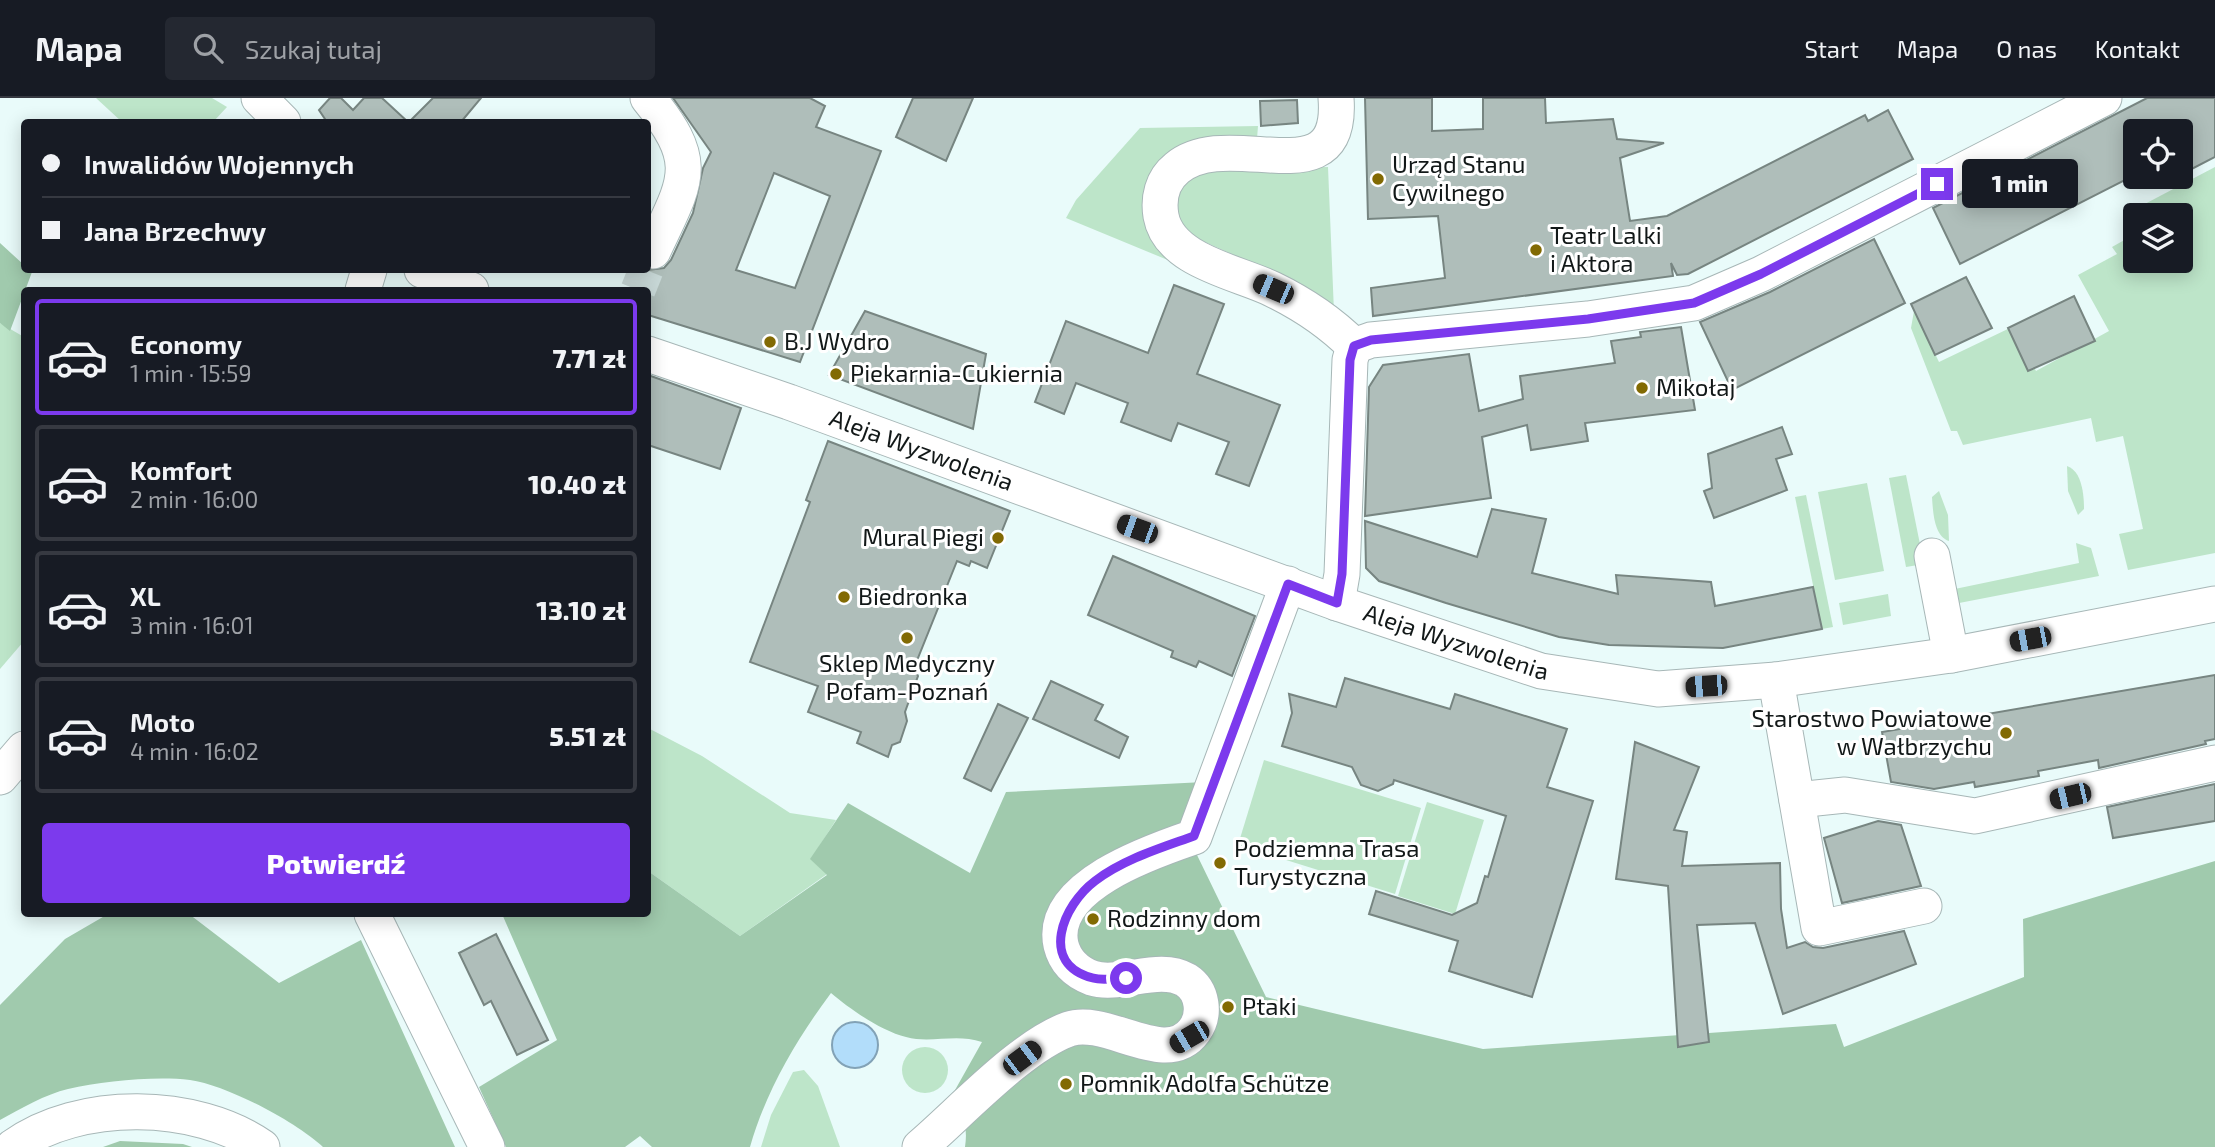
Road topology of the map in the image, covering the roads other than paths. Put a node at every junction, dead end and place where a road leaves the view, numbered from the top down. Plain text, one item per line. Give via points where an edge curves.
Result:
1 (259, 98) edge
2 (648, 98) edge
3 (1336, 98) edge
4 (2104, 98) edge
5 (280, 119) edge
6 (653, 251) dead end
7 (429, 273) edge
8 (464, 287) edge
9 (1354, 346) junction
10 (651, 355) edge
11 (1932, 556) dead end
12 (1288, 584) junction
13 (1337, 603) junction
14 (2215, 604) edge
15 (1951, 654) junction
16 (1776, 680) junction
17 (21, 753) edge
18 (2215, 763) edge
19 (0, 776) edge
20 (1797, 800) junction
21 (1924, 906) dead end
22 (373, 917) edge
23 (13, 1147) edge
24 (262, 1147) edge
25 (487, 1147) edge
26 (920, 1147) edge

1 - 5 street
2 - 6 street via 667,121 685,163 674,205
3 - 9 street via 1334,134 1326,146 1311,154 1214,152 1189,158 1170,174 1160,206 1172,240 1273,289 1339,330
4 - 9 street via 1761,274 1694,303 1588,319 1371,340
7 - 8 street
9 - 13 street
10 - 12 street, Aleja Wyzwolenia
11 - 15 street
12 - 13 street, Aleja Wyzwolenia
12 - 26 street via 1194,836 1141,856 1094,881 1071,906 1059,933 1063,955 1074,969 1093,978 1171,975 1184,979 1196,988 1201,1003 1196,1029 1177,1044 1160,1045 1091,1026 1070,1029 1022,1058
13 - 16 street, Aleja Wyzwolenia via 1541,671 1658,689
14 - 15 street, Aleja Wyzwolenia
15 - 16 street, Aleja Wyzwolenia
16 - 20 street
17 - 19 street
18 - 20 street via 1975,816 1845,795
20 - 21 street via 1819,928
22 - 25 street
23 - 24 street via 77,1119 121,1111 183,1114 247,1136

